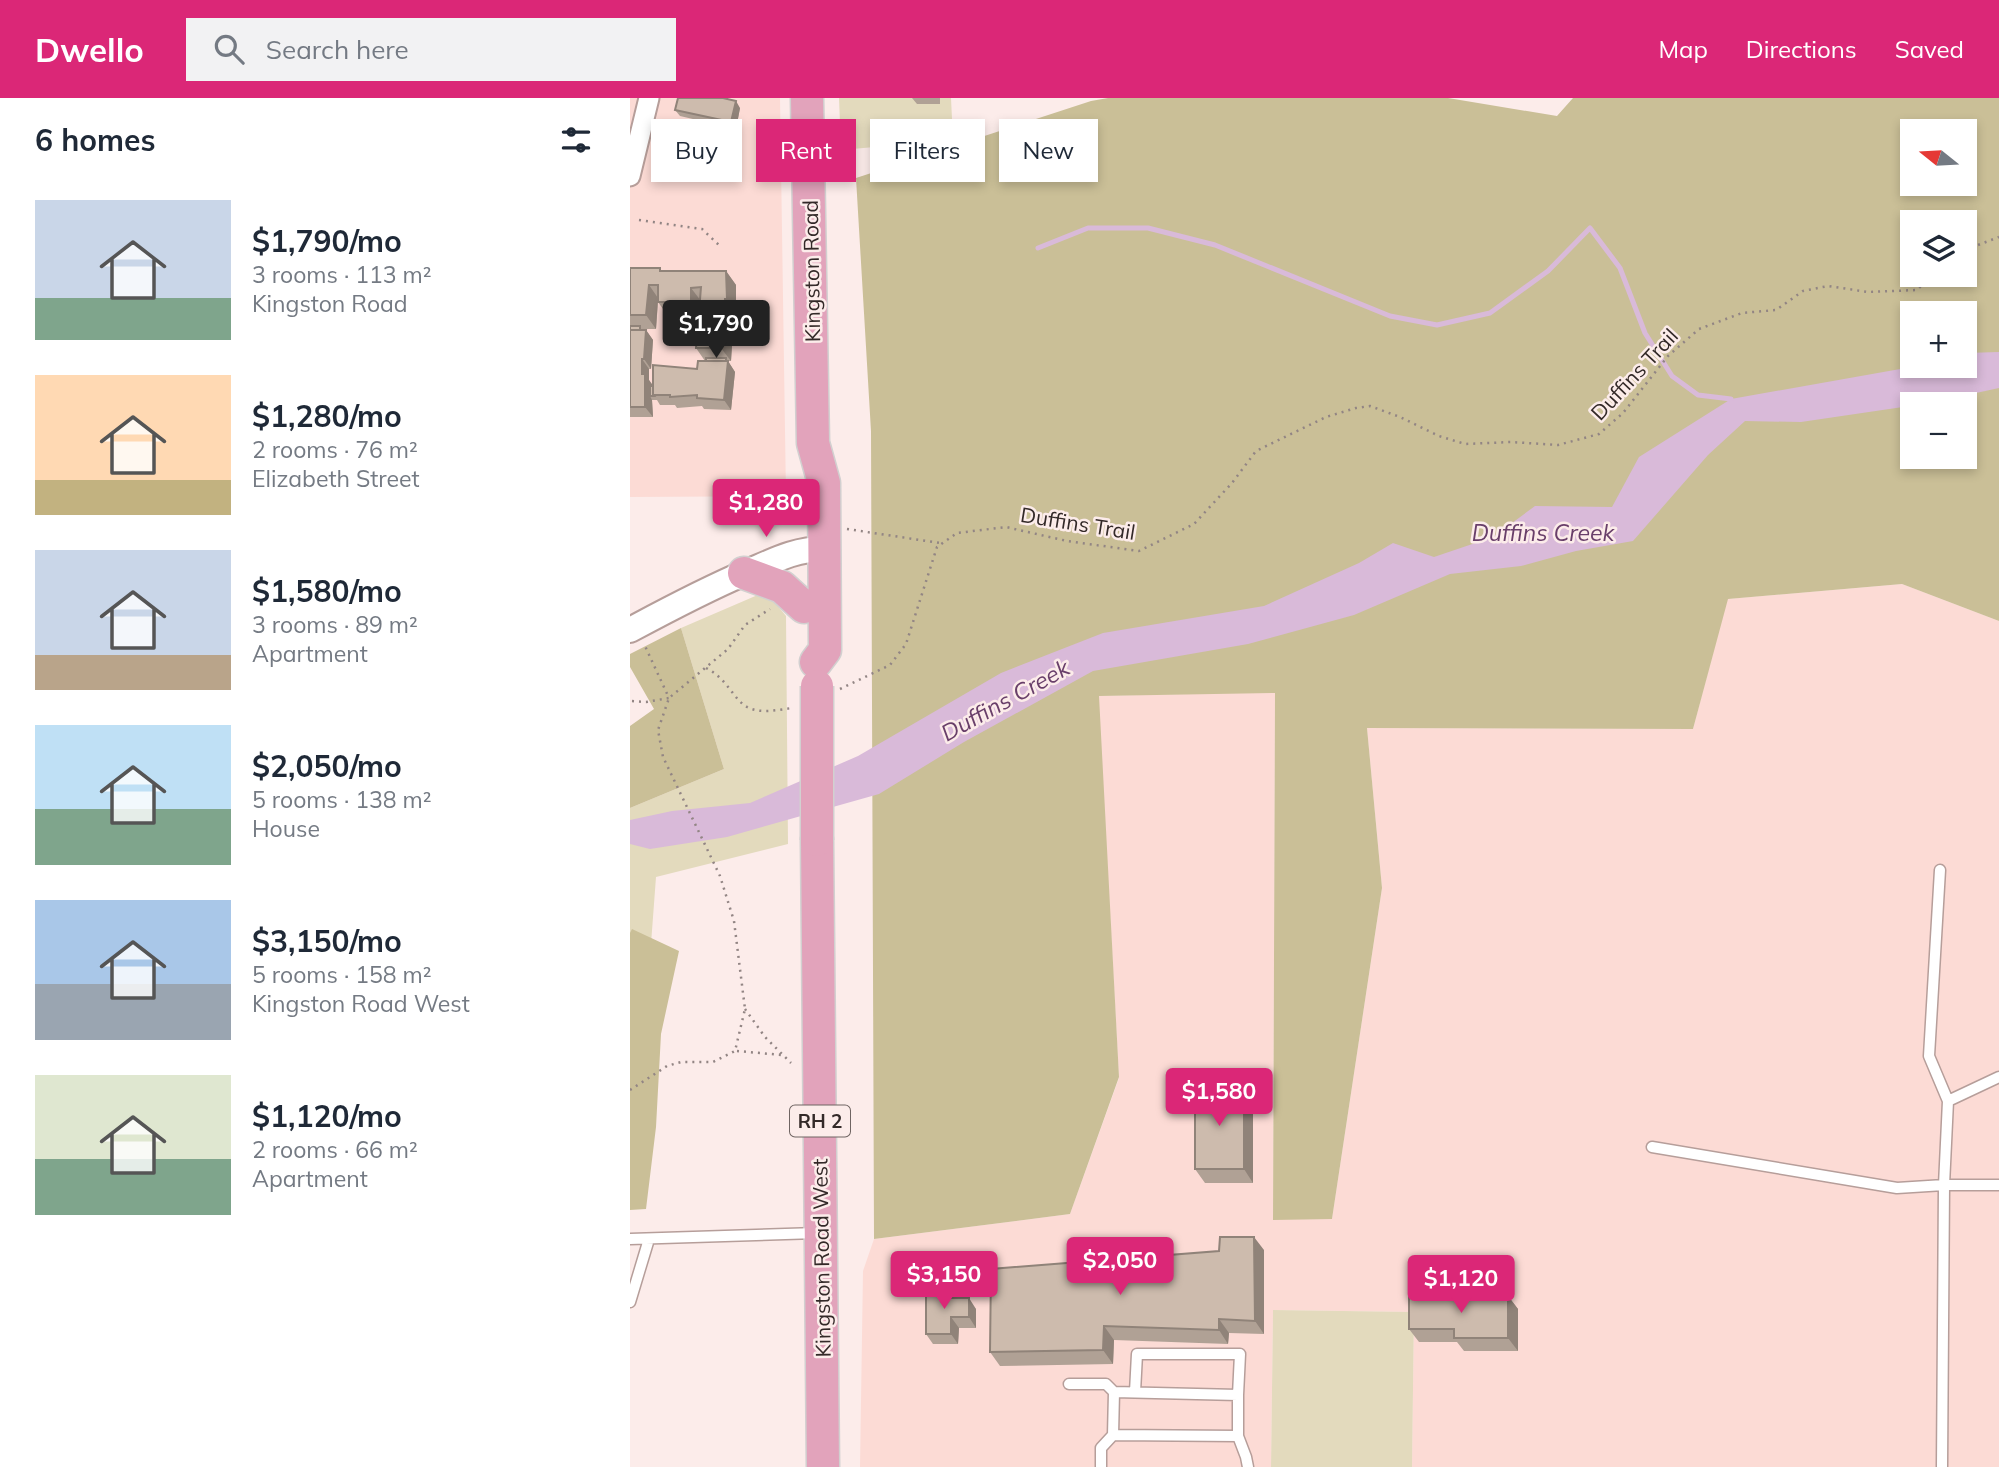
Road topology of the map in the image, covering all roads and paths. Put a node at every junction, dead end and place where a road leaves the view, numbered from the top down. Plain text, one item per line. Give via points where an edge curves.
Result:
1 (649, 98) edge
2 (807, 98) edge
3 (630, 176) edge
4 (639, 220) dead end
5 (1999, 237) edge
6 (1977, 245) edge
7 (720, 247) dead end
8 (1920, 287) edge
9 (825, 542) junction
10 (943, 543) junction
11 (744, 573) junction
12 (804, 607) junction
13 (771, 608) dead end
14 (636, 636) edge
15 (816, 662) junction
16 (706, 668) junction
17 (831, 694) dead end
18 (669, 698) junction
19 (632, 701) dead end
20 (796, 708) dead end
21 (1940, 870) dead end
22 (745, 1009) junction
23 (736, 1051) junction
24 (782, 1055) junction
25 (791, 1063) dead end
26 (1999, 1077) edge
27 (630, 1090) edge
28 (1948, 1101) junction
29 (1651, 1147) dead end
30 (1944, 1185) junction
31 (1999, 1185) edge
32 (821, 1233) junction
33 (649, 1239) junction
34 (630, 1240) edge
35 (630, 1302) edge
36 (1069, 1384) dead end
37 (1114, 1392) junction
38 (1135, 1392) junction
39 (1238, 1395) junction
40 (1112, 1435) junction
41 (1238, 1436) junction
42 (823, 1467) edge
43 (1101, 1467) edge
44 (1248, 1467) edge
45 (1942, 1467) edge

1 - 3 street
2 - 9 main road, Kingston Road / RH 2 via 813,443 824,483
4 - 7 path via 702,229
5 - 6 path
8 - 10 path, Duffins Trail via 1868,292 1828,286 1803,291 1776,310 1742,313 1699,329 1668,356 1623,414 1600,434 1558,445 1465,444 1370,406 1326,417 1256,451 1194,524 1139,551 1006,527 957,533
9 - 10 path
9 - 11 street
9 - 12 main road, RH 2
9 - 15 main road, RH 2 via 825,650
10 - 17 path via 937,547 906,644 890,665
11 - 12 main road via 782,587
11 - 14 street via 716,584
12 - 15 main road, RH 2 via 804,649
13 - 16 path via 745,625 728,649
14 - 18 path
15 - 32 main road, Kingston Road West / RH 2, bridge
16 - 18 path
16 - 20 path via 719,675 746,706 766,712
18 - 19 path
18 - 22 path via 658,730 663,757 720,876 734,921
21 - 28 lane via 1929,1056
22 - 23 path
22 - 24 path
23 - 24 path
23 - 27 path via 713,1062 667,1066
24 - 25 path
26 - 28 lane
28 - 30 lane
29 - 30 lane via 1896,1188
30 - 31 lane
30 - 45 lane
32 - 33 lane
32 - 42 main road, Kingston Road West / RH 2
33 - 34 lane
33 - 35 lane
36 - 37 lane via 1106,1384
37 - 38 lane
37 - 40 lane
38 - 39 lane
38 - 39 lane via 1137,1354 1240,1354
39 - 41 lane
40 - 41 lane
40 - 43 lane via 1101,1448
41 - 44 lane

